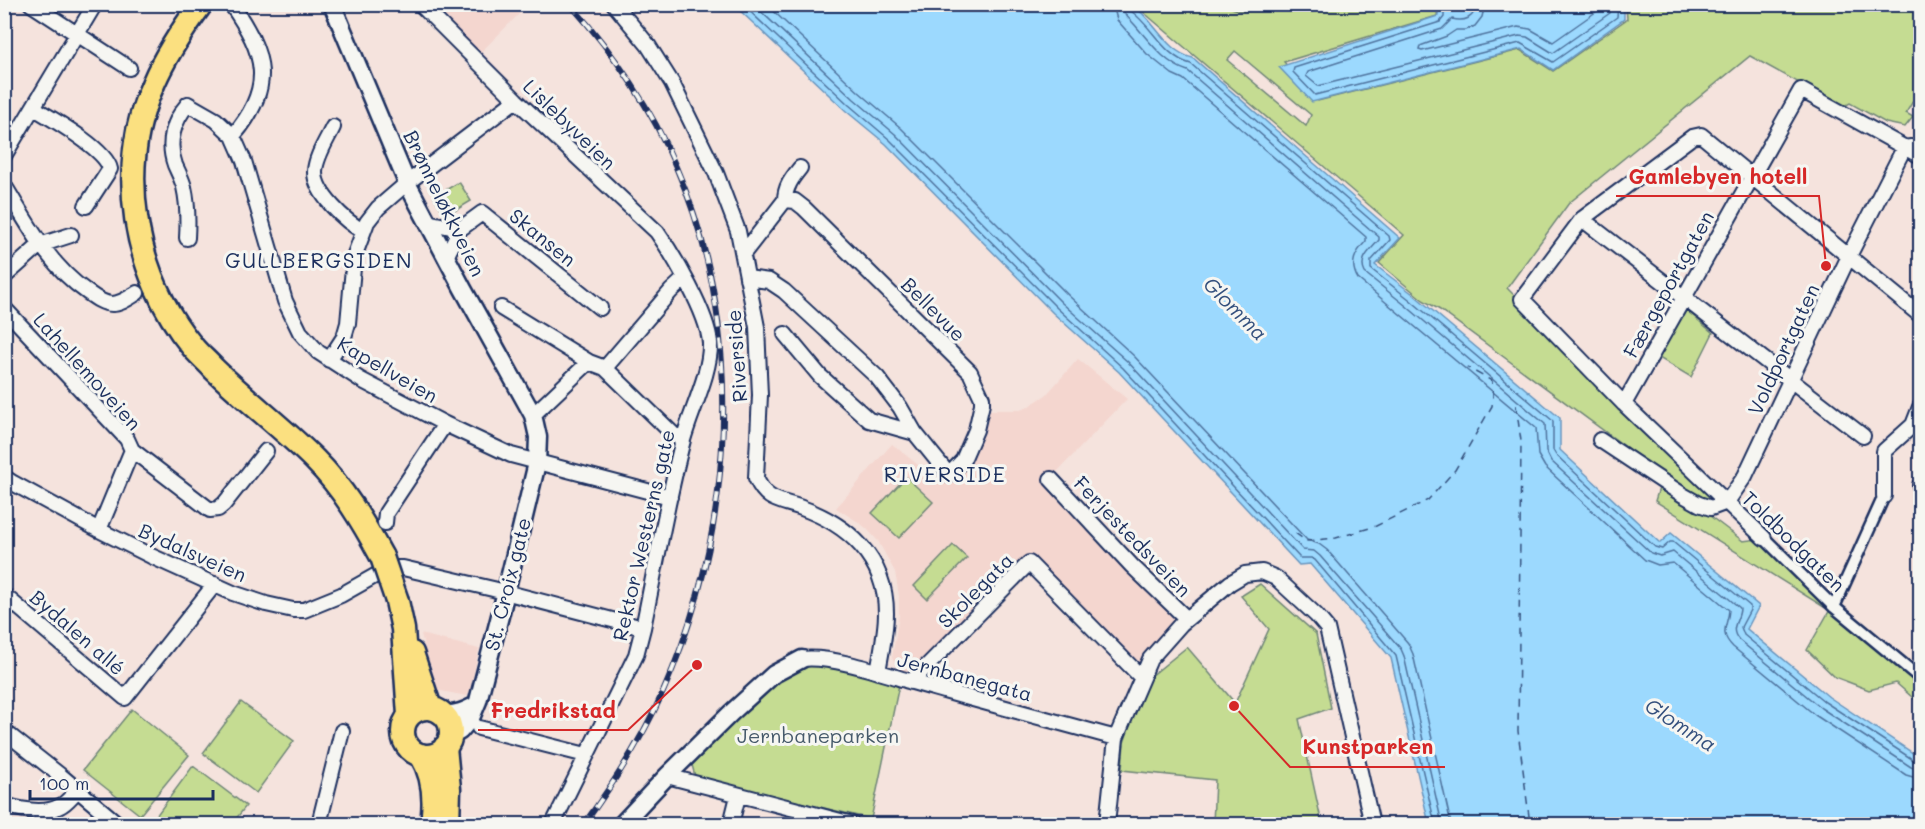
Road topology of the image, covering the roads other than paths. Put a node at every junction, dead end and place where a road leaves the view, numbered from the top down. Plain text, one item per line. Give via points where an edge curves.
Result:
1 (31, 4) edge
2 (95, 4) edge
3 (201, 4) edge
4 (231, 4) edge
5 (332, 4) edge
6 (420, 4) edge
7 (614, 4) edge
8 (77, 36) junction
9 (129, 68) dead end
10 (516, 100) junction
11 (34, 108) junction
12 (333, 127) dead end
13 (233, 136) junction
14 (1920, 146) edge
15 (1904, 148) junction
16 (4, 156) edge
17 (1920, 156) edge
18 (800, 168) dead end
19 (1751, 177) junction
20 (407, 183) junction
21 (4, 185) edge
22 (785, 200) junction
23 (86, 206) dead end
24 (1582, 219) junction
25 (427, 222) junction
26 (460, 229) junction
27 (363, 231) junction
28 (71, 235) dead end
29 (187, 238) dead end
30 (40, 245) junction
31 (743, 254) junction
32 (446, 256) junction
33 (1849, 256) junction
34 (4, 277) edge
35 (747, 278) junction
36 (684, 279) junction
37 (137, 293) dead end
38 (1684, 297) junction
39 (4, 308) edge
40 (501, 308) dead end
41 (600, 308) dead end
42 (1920, 315) edge
43 (785, 334) dead end
44 (329, 360) junction
45 (589, 362) junction
46 (605, 368) junction
47 (1790, 379) junction
48 (1624, 404) junction
49 (1920, 407) edge
50 (533, 415) junction
51 (445, 424) junction
52 (915, 433) junction
53 (1863, 436) dead end
54 (683, 439) junction
55 (1600, 440) dead end
56 (132, 450) junction
57 (266, 451) dead end
58 (537, 463) junction
59 (1051, 479) dead end
60 (7, 484) edge
61 (1884, 496) joint
62 (670, 497) junction
63 (1727, 502) junction
64 (378, 529) junction
65 (99, 530) junction
66 (1764, 538) joint
67 (215, 584) junction
68 (506, 592) junction
69 (4, 595) edge
70 (1834, 607) junction
71 (1187, 619) junction
72 (643, 628) junction
73 (802, 659) joint
74 (878, 672) junction
75 (1141, 677) junction
76 (1920, 678) edge
77 (911, 682) junction
78 (476, 705) junction
79 (428, 712) junction
80 (478, 728) dead end
81 (342, 731) dead end
82 (4, 732) edge
83 (1116, 738) junction
84 (448, 741) junction
85 (421, 755) junction
86 (586, 755) junction
87 (667, 776) junction
88 (78, 790) junction
89 (738, 796) junction
90 (4, 805) edge
91 (118, 825) edge
92 (319, 825) edge
93 (432, 825) edge
94 (448, 825) edge
95 (553, 825) edge
96 (622, 825) edge
97 (731, 825) edge
98 (852, 825) edge
99 (1107, 825) edge
100 (1372, 825) edge

1 - 8 street
2 - 8 street
3 - 64 highway via 166,57 142,116 135,156 134,204 149,273 166,309 192,347 315,460
4 - 13 street via 256,47 262,79 258,97
5 - 20 street, Brønneløkkveien
6 - 10 street, Lislebyveien
7 - 31 street, Riverside via 648,45 672,83 716,173
8 - 9 street
8 - 11 street
10 - 20 street
10 - 36 street, Lislebyveien via 657,232
11 - 16 street
11 - 23 street via 109,162 110,169
12 - 27 street via 318,160 316,177 336,210
13 - 29 street, Kapellveien via 216,120 188,104 174,126 171,149 185,194
13 - 44 street, Kapellveien via 292,318 300,333
14 - 15 street
15 - 17 street
15 - 19 street, Færgeportgaten via 1801,90
15 - 33 street, Voldportgaten
18 - 22 street via 791,179
19 - 24 street via 1701,135 1692,137
19 - 33 street
19 - 38 street, Færgeportgaten
20 - 25 street, Brønneløkkveien
20 - 27 street via 378,208
21 - 30 street
22 - 31 street
22 - 52 street, Bellevue via 804,208 969,372 982,404 963,460 949,475
24 - 38 street
24 - 48 street via 1522,299
25 - 26 street
25 - 32 street, Brønneløkkveien
26 - 32 street
26 - 41 street, Skansen via 482,213
27 - 44 street via 354,256 348,322 344,337
28 - 30 street
30 - 34 street
30 - 37 street via 67,276 105,303 123,302
31 - 35 street, Riverside
32 - 50 street, Brønneløkkveien
33 - 42 street
33 - 47 street, Voldportgaten
35 - 52 street via 776,285 877,377
35 - 74 street, Riverside via 757,327 760,395 756,478 767,496 844,528 865,548 882,580 886,612
36 - 46 street
36 - 54 street, Rektor Westerns gate via 704,318 710,342 709,361
38 - 47 street
38 - 48 street, Færgeportgaten
39 - 56 street, Lahellemoveien via 127,439
40 - 45 street
43 - 52 street via 820,376 869,420
44 - 51 street, Kapellveien
45 - 46 street
45 - 50 street
46 - 54 street via 673,434
47 - 53 street
47 - 63 street, Voldportgaten via 1745,476
48 - 63 street
49 - 61 street via 1913,425 1884,451
50 - 58 street, Brønneløkkveien via 538,437
51 - 58 street, Kapellveien via 510,455
51 - 64 street
54 - 62 street, Rektor Westerns gate
55 - 63 street, Toldbodgaten via 1699,504 1711,508
56 - 57 street via 210,510 224,504
56 - 65 street, Lahellemoveien
58 - 62 street, Kapellveien
58 - 68 street, St. Croix gate
59 - 71 street, Ferjestedsveien
60 - 65 street, Bydalsveien
61 - 70 street
62 - 72 street, Rektor Westerns gate
63 - 66 street, Toldbodgaten
64 - 79 highway, bridge via 403,629 423,681
65 - 67 street, Bydalsveien
66 - 70 street, Toldbodgaten
67 - 68 street, Bydalsveien via 292,610 304,610 341,595 389,568 410,569
67 - 69 street, Bydalen allé via 125,698
68 - 72 street, Bydalsveien
68 - 78 street, St. Croix gate
70 - 76 street, Toldbodgaten
71 - 75 street, Ferjestedsveien via 1150,659
71 - 100 street, Ferjestedsveien via 1230,583 1245,574 1262,572 1276,578 1316,615 1327,628
72 - 86 street, Rektor Westerns gate via 636,655
73 - 74 street, Jernbanegata via 822,658
73 - 87 street via 774,674
74 - 77 street, Jernbanegata
75 - 77 street, Skolegata via 1029,563
75 - 83 street, Ferjestedsveien
77 - 83 street, Jernbanegata
78 - 79 street via 453,714
78 - 84 street, St. Croix gate via 471,718
79 - 84 highway via 447,720
79 - 85 highway via 403,730 407,746
80 - 86 street
81 - 92 street
82 - 88 street
83 - 99 street, Ferjestedsveien
84 - 85 highway via 438,753
84 - 94 highway
85 - 93 highway via 434,788
86 - 95 street, Rektor Westerns gate
87 - 89 street
87 - 96 street
88 - 90 street via 63,805 51,810
88 - 91 street
89 - 97 street
89 - 98 street

